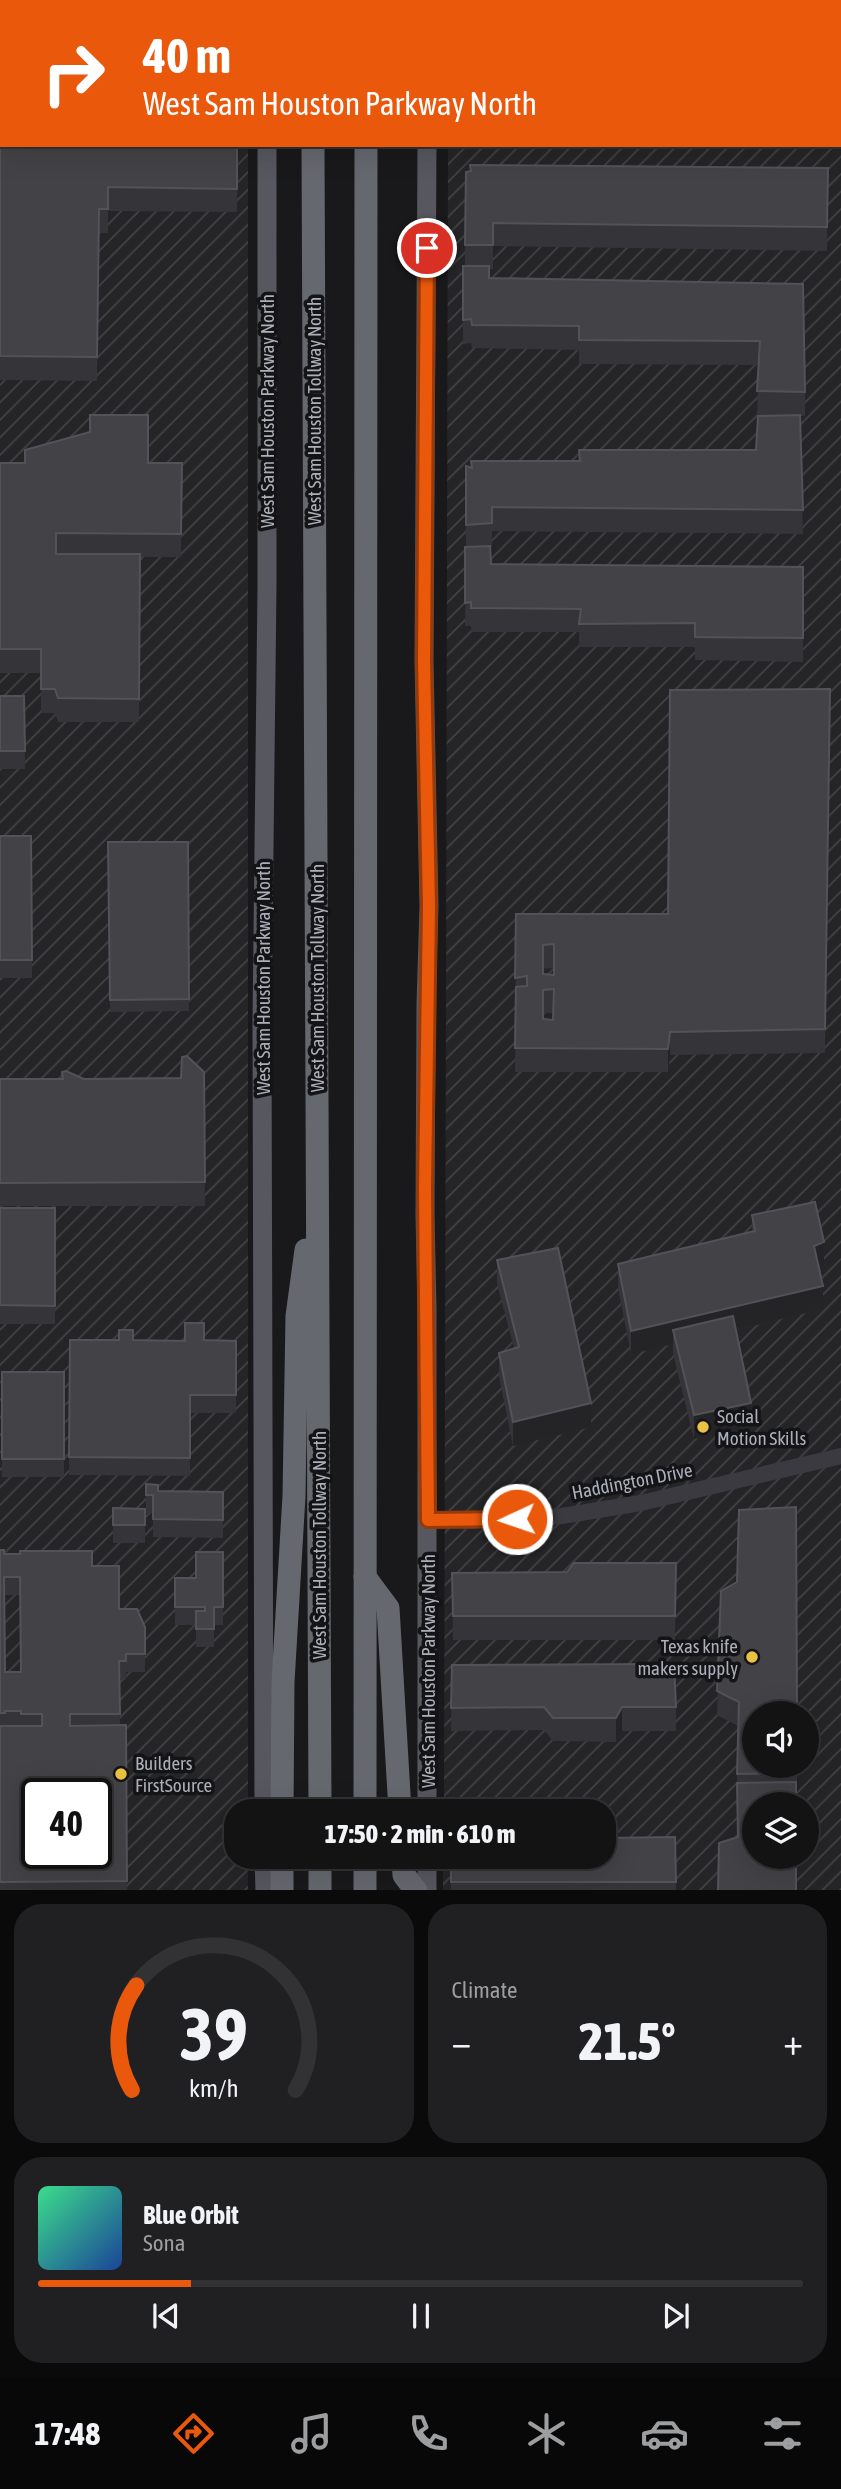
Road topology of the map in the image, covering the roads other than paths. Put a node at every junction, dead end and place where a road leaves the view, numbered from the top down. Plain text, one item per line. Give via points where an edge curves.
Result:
1 (267, 147) edge
2 (313, 147) edge
3 (366, 147) edge
4 (427, 147) edge
5 (317, 1167) junction
6 (841, 1456) edge
7 (428, 1520) junction
8 (365, 1577) junction
9 (264, 1799) edge
10 (282, 1799) edge
11 (320, 1799) edge
12 (365, 1799) edge
13 (399, 1799) edge
14 (427, 1799) edge
15 (264, 1869) edge
16 (282, 1869) edge
17 (320, 1869) edge
18 (365, 1869) edge
19 (404, 1869) edge
20 (427, 1869) edge
21 (265, 1890) edge
22 (282, 1890) edge
23 (320, 1890) edge
24 (365, 1890) edge
25 (415, 1890) edge
26 (427, 1890) edge

1 - 9 main road, West Sam Houston Parkway North
2 - 5 highway, West Sam Houston Tollway North
3 - 8 highway
4 - 7 main road, West Sam Houston Parkway North
5 - 10 highway via 297,1316
5 - 11 highway, West Sam Houston Tollway North
6 - 7 street, Haddington Drive via 641,1503 562,1516
7 - 14 main road, West Sam Houston Parkway North
8 - 12 highway
8 - 13 highway via 388,1608
15 - 21 main road
16 - 22 highway
17 - 23 highway
18 - 24 highway
19 - 25 highway
20 - 26 main road

